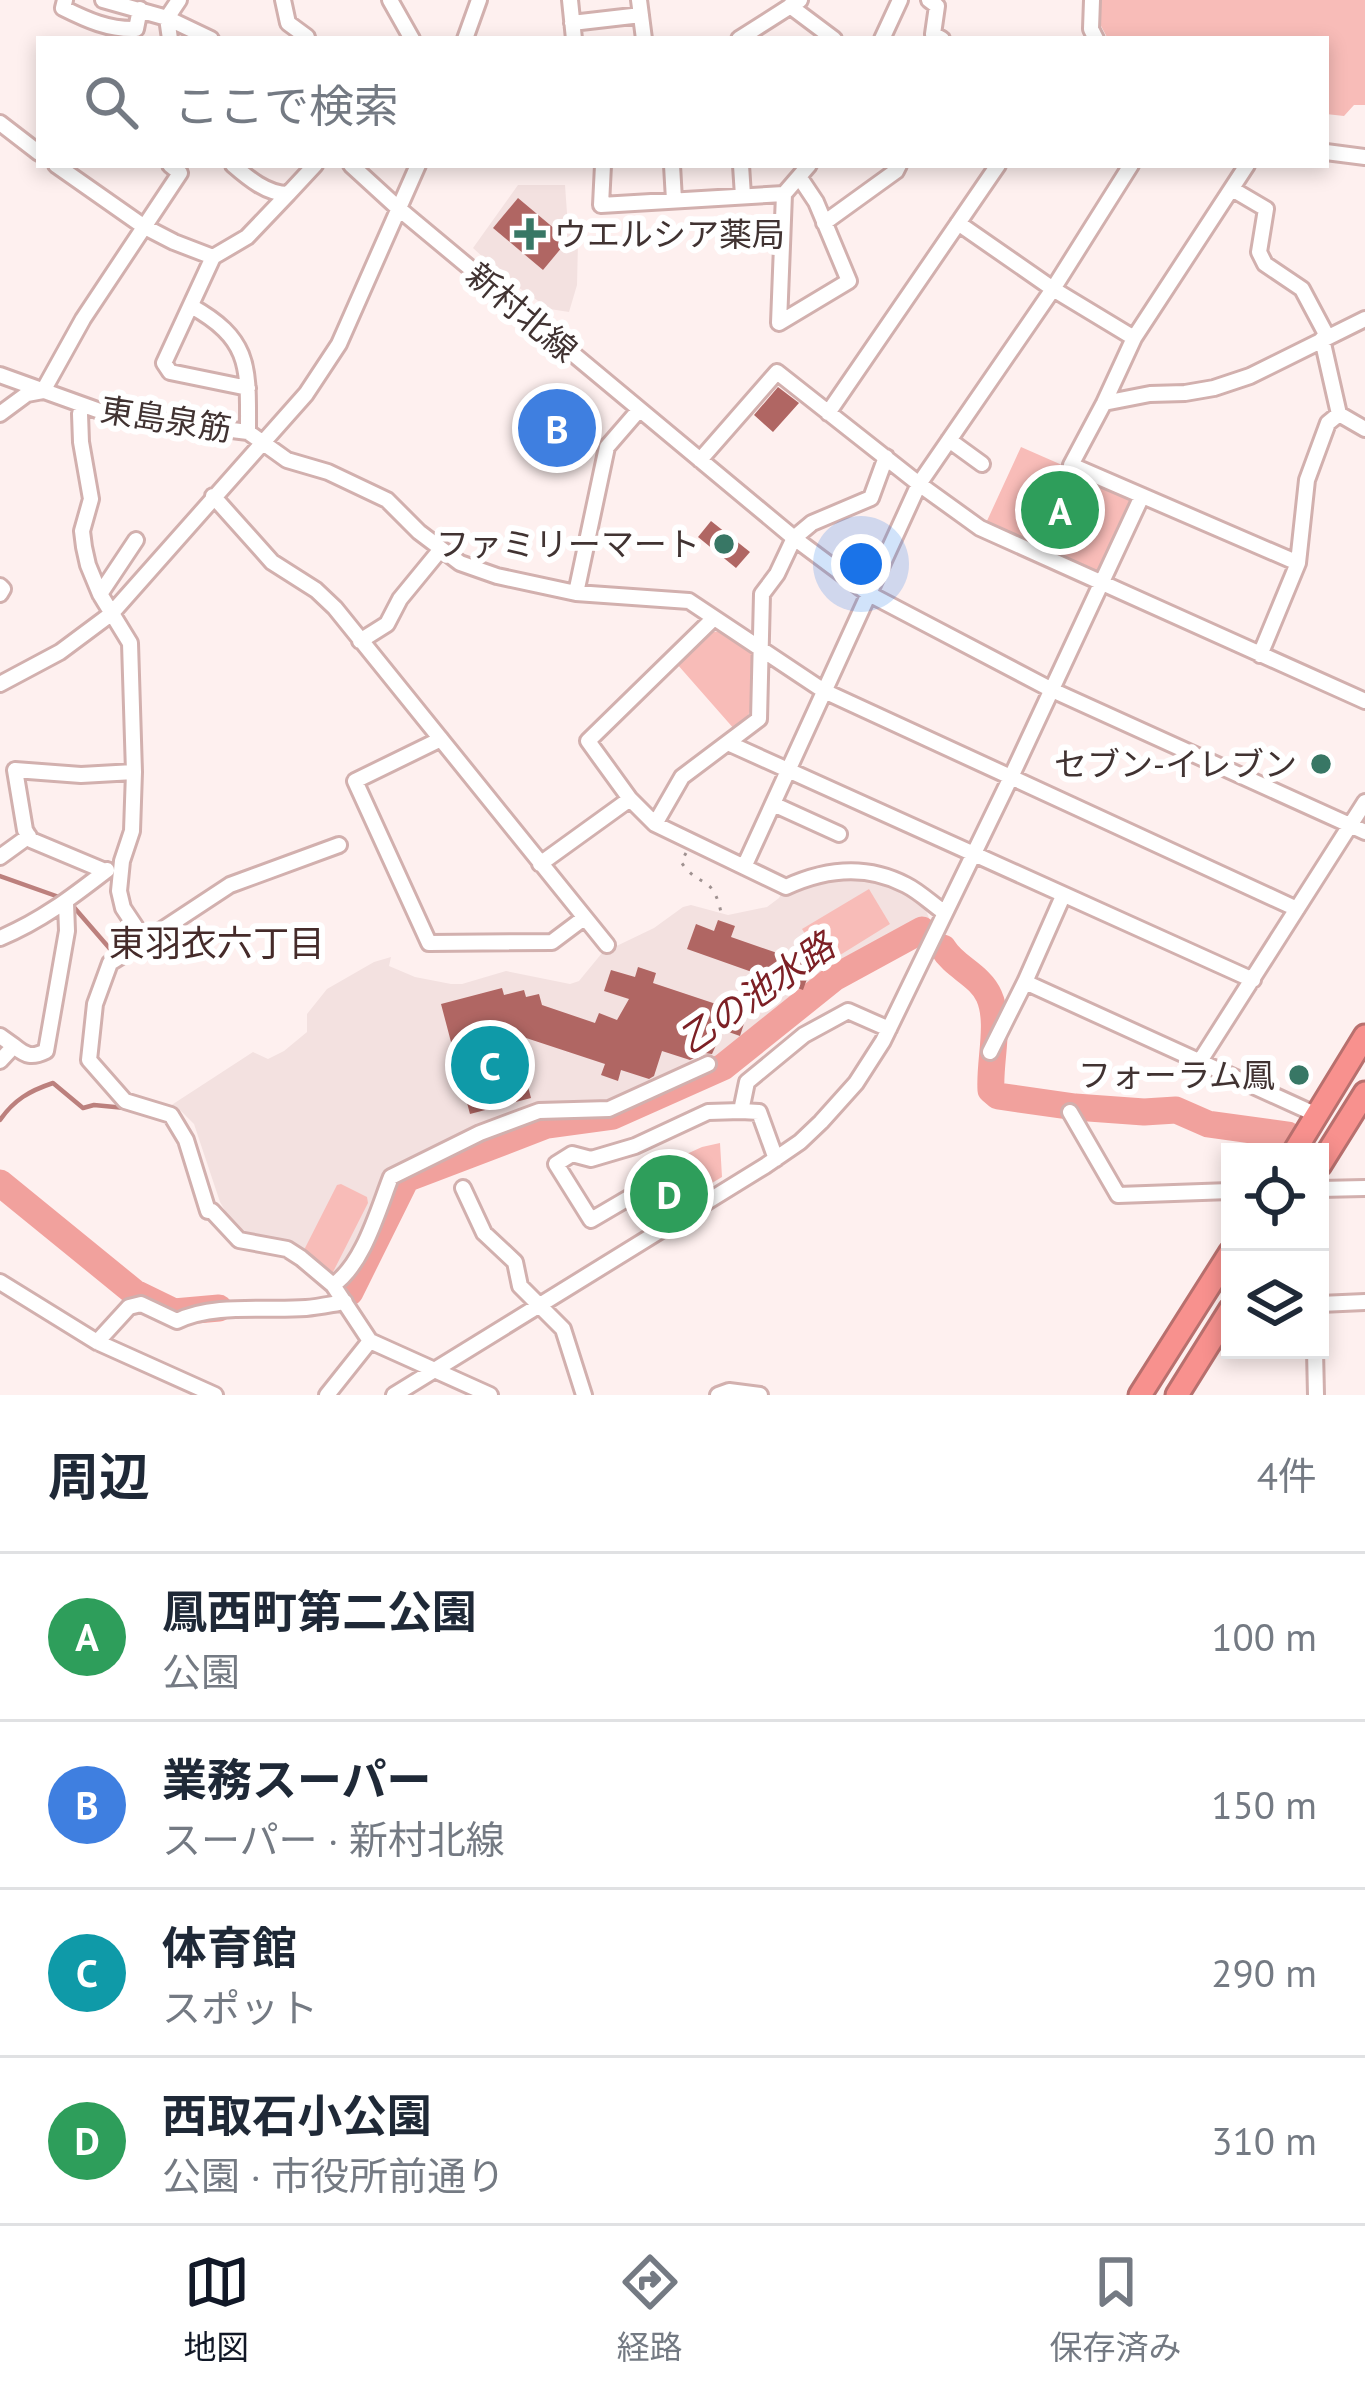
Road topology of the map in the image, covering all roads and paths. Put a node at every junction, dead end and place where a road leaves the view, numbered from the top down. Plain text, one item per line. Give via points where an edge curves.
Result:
1 (64, 0) edge
2 (103, 0) edge
3 (179, 0) edge
4 (283, 0) edge
5 (390, 0) edge
6 (570, 0) edge
7 (900, 0) edge
8 (929, 0) edge
9 (1093, 0) edge
10 (476, 2) edge
11 (785, 5) edge
12 (640, 8) edge
13 (140, 9) junction
14 (167, 18) junction
15 (573, 31) edge
16 (170, 36) edge
17 (205, 36) edge
18 (306, 36) edge
19 (410, 36) edge
20 (466, 36) edge
21 (743, 36) edge
22 (831, 36) edge
23 (883, 36) edge
24 (937, 36) edge
25 (1094, 36) edge
26 (0, 123) edge
27 (36, 151) edge
28 (1329, 152) edge
29 (1365, 157) edge
30 (60, 168) edge
31 (174, 168) edge
32 (236, 168) edge
33 (312, 168) edge
34 (354, 168) edge
35 (417, 168) edge
36 (603, 168) edge
37 (672, 168) edge
38 (741, 168) edge
39 (897, 168) edge
40 (996, 168) edge
41 (1129, 168) edge
42 (1245, 168) edge
43 (805, 172) edge
44 (1232, 189) junction
45 (288, 194) junction
46 (784, 194) junction
47 (743, 196) junction
48 (674, 200) junction
49 (398, 208) junction
50 (824, 223) junction
51 (958, 223) junction
52 (143, 226) junction
53 (213, 256) junction
54 (1053, 289) junction
55 (191, 306) junction
56 (1365, 320) edge
57 (1325, 337) junction
58 (1134, 338) junction
59 (0, 375) edge
60 (248, 388) junction
61 (43, 391) junction
62 (1105, 403) junction
63 (82, 406) junction
64 (639, 410) junction
65 (828, 413) junction
66 (0, 414) edge
67 (1339, 414) junction
68 (1365, 429) edge
69 (248, 432) junction
70 (949, 440) junction
71 (262, 442) junction
72 (886, 457) junction
73 (698, 459) junction
74 (982, 464) dead end
75 (919, 484) junction
76 (213, 496) junction
77 (1142, 496) junction
78 (794, 538) junction
79 (136, 540) dead end
80 (441, 549) junction
81 (1298, 563) junction
82 (1103, 584) junction
83 (576, 593) junction
84 (100, 594) junction
85 (869, 594) junction
86 (110, 614) junction
87 (714, 618) junction
88 (360, 641) junction
89 (760, 649) junction
90 (1260, 655) junction
91 (0, 684) edge
92 (1052, 690) junction
93 (824, 691) junction
94 (1365, 701) edge
95 (442, 739) junction
96 (728, 743) junction
97 (788, 770) junction
98 (134, 772) junction
99 (1011, 777) junction
100 (630, 799) junction
101 (1365, 802) edge
102 (773, 804) junction
103 (655, 824) junction
104 (1349, 825) junction
105 (1365, 832) edge
106 (838, 834) dead end
107 (29, 836) junction
108 (684, 839) junction
109 (339, 845) dead end
110 (972, 854) junction
111 (0, 857) edge
112 (122, 861) junction
113 (540, 864) junction
114 (744, 867) junction
115 (105, 872) junction
116 (1063, 896) junction
117 (68, 902) junction
118 (1297, 909) junction
119 (945, 913) junction
120 (722, 917) dead end
121 (584, 918) junction
122 (0, 938) edge
123 (145, 941) junction
124 (608, 945) dead end
125 (1253, 980) junction
126 (1025, 982) junction
127 (889, 1029) junction
128 (0, 1036) edge
129 (1365, 1036) edge
130 (14, 1046) junction
131 (990, 1052) dead end
132 (0, 1061) edge
133 (1200, 1061) junction
134 (708, 1064) dead end
135 (1365, 1094) edge
136 (741, 1111) junction
137 (1070, 1112) dead end
138 (1317, 1115) junction
139 (1300, 1143) edge
140 (1329, 1151) edge
141 (776, 1159) junction
142 (1365, 1187) edge
143 (463, 1188) dead end
144 (1329, 1189) edge
145 (1221, 1191) edge
146 (659, 1231) junction
147 (1221, 1266) edge
148 (0, 1282) edge
149 (333, 1285) junction
150 (345, 1302) junction
151 (1365, 1302) edge
152 (1329, 1304) edge
153 (539, 1305) junction
154 (1221, 1324) edge
155 (370, 1341) junction
156 (97, 1342) junction
157 (1315, 1359) edge
158 (435, 1369) junction
159 (215, 1395) edge
160 (327, 1395) edge
161 (394, 1395) edge
162 (490, 1395) edge
163 (584, 1395) edge
164 (718, 1395) edge
165 (760, 1395) edge
166 (1140, 1395) edge
167 (1177, 1395) edge
168 (1316, 1395) edge

1 - 13 street via 63,8 120,29 136,29
2 - 13 street
3 - 14 street
4 - 18 street via 288,23
5 - 19 street
6 - 15 street
7 - 23 street
8 - 24 street via 937,6
9 - 25 street
10 - 20 street
11 - 21 street
11 - 22 street
12 - 15 street
13 - 14 street
14 - 16 street
14 - 17 street
26 - 27 street
28 - 29 street
30 - 52 street
31 - 52 street via 180,173
32 - 45 street
33 - 45 street
34 - 49 street, 新村北線
35 - 49 street
36 - 48 street via 601,206
37 - 48 street
38 - 47 street
39 - 50 street
40 - 51 street
41 - 54 street
42 - 44 street
43 - 46 street
43 - 50 street
44 - 57 street via 1266,209 1264,264 1302,290
44 - 58 street
45 - 53 street via 247,237
46 - 47 street
46 - 50 street via 779,323 849,281
47 - 48 street
49 - 64 street, 新村北線
49 - 71 street via 339,344
51 - 54 street
51 - 65 street
52 - 53 street
52 - 61 street
53 - 55 street
54 - 58 street
54 - 70 street
55 - 60 street via 236,340
55 - 60 street via 164,363 170,372
56 - 57 street
57 - 62 street via 1214,388
57 - 67 street
58 - 62 street
59 - 61 street, 東島泉筋
60 - 69 street
61 - 63 street, 東島泉筋
61 - 66 street
62 - 77 street via 1071,465
63 - 69 street, 東島泉筋
63 - 84 street via 91,499 82,531
64 - 73 street, 新村北線
64 - 83 street via 607,447
65 - 72 street
65 - 73 street via 777,372
67 - 68 street
67 - 81 street via 1307,480
69 - 71 street, 東島泉筋
70 - 74 street
70 - 75 street
71 - 76 street
71 - 80 street, 東島泉筋 via 387,500
72 - 75 street
72 - 78 street via 872,498
73 - 78 street, 新村北線
75 - 82 street via 980,528
75 - 85 street
76 - 86 street
76 - 88 street
77 - 81 street
77 - 82 street
78 - 85 street, 新村北線
78 - 89 street via 763,594
79 - 84 street
80 - 83 street, 東島泉筋 via 497,576
80 - 88 street via 387,624
81 - 90 street
82 - 90 street
82 - 92 street
83 - 87 street, 東島泉筋 via 689,601
84 - 86 street
85 - 92 street, 新村北線
85 - 93 street
86 - 91 street
86 - 98 street via 130,643
87 - 89 street, 東島泉筋
87 - 100 street via 588,741
88 - 95 street
89 - 93 street, 東島泉筋
89 - 96 street via 760,719
90 - 94 street
92 - 99 street
92 - 104 street, 新村北線
93 - 97 street
93 - 99 street, 東島泉筋
95 - 113 street
95 - 121 street via 355,781 429,943 552,942
96 - 97 street
96 - 103 street via 682,777
97 - 102 street
97 - 110 street
98 - 107 street via 15,770
98 - 112 street
99 - 110 street
99 - 118 street, 東島泉筋
100 - 103 street
100 - 113 street
101 - 104 street
102 - 106 street
102 - 114 street
103 - 108 street
104 - 105 street, 新村北線
104 - 118 street
107 - 111 street
107 - 115 street
108 - 114 street
108 - 120 path via 681,862 711,884
109 - 123 street via 230,884
110 - 116 street
110 - 119 street
112 - 115 street
112 - 123 street via 123,908
113 - 121 street
114 - 119 street via 785,887 837,870 868,872 906,885
115 - 117 street
116 - 125 street
116 - 126 street
117 - 122 street
117 - 130 street via 46,1051 26,1055
118 - 125 street
119 - 127 street
121 - 124 street
123 - 149 street via 110,963 89,1060 125,1101 171,1115 208,1211 239,1240 287,1249
125 - 133 street
126 - 131 street
126 - 133 street
127 - 136 street via 848,1011 804,1035 746,1082
127 - 141 street via 856,1083
128 - 130 street
129 - 138 highway
130 - 132 street
133 - 138 street
134 - 149 street via 609,1109 539,1112 480,1133 391,1177 355,1261
135 - 140 highway
136 - 141 street via 759,1112
136 - 146 street via 708,1112 635,1146 591,1159 572,1154 556,1164 591,1220 637,1193
137 - 145 street via 1118,1195
138 - 139 highway
141 - 146 street
142 - 144 street
143 - 153 street via 484,1233 515,1262 520,1286
146 - 153 street
147 - 166 highway
148 - 156 street
149 - 150 street
150 - 155 street
150 - 156 street via 177,1321 140,1304
151 - 152 street
153 - 158 street
153 - 163 street via 563,1329
154 - 167 highway
155 - 158 street
155 - 160 street
156 - 159 street
157 - 168 street
158 - 161 street
158 - 162 street
164 - 165 street

